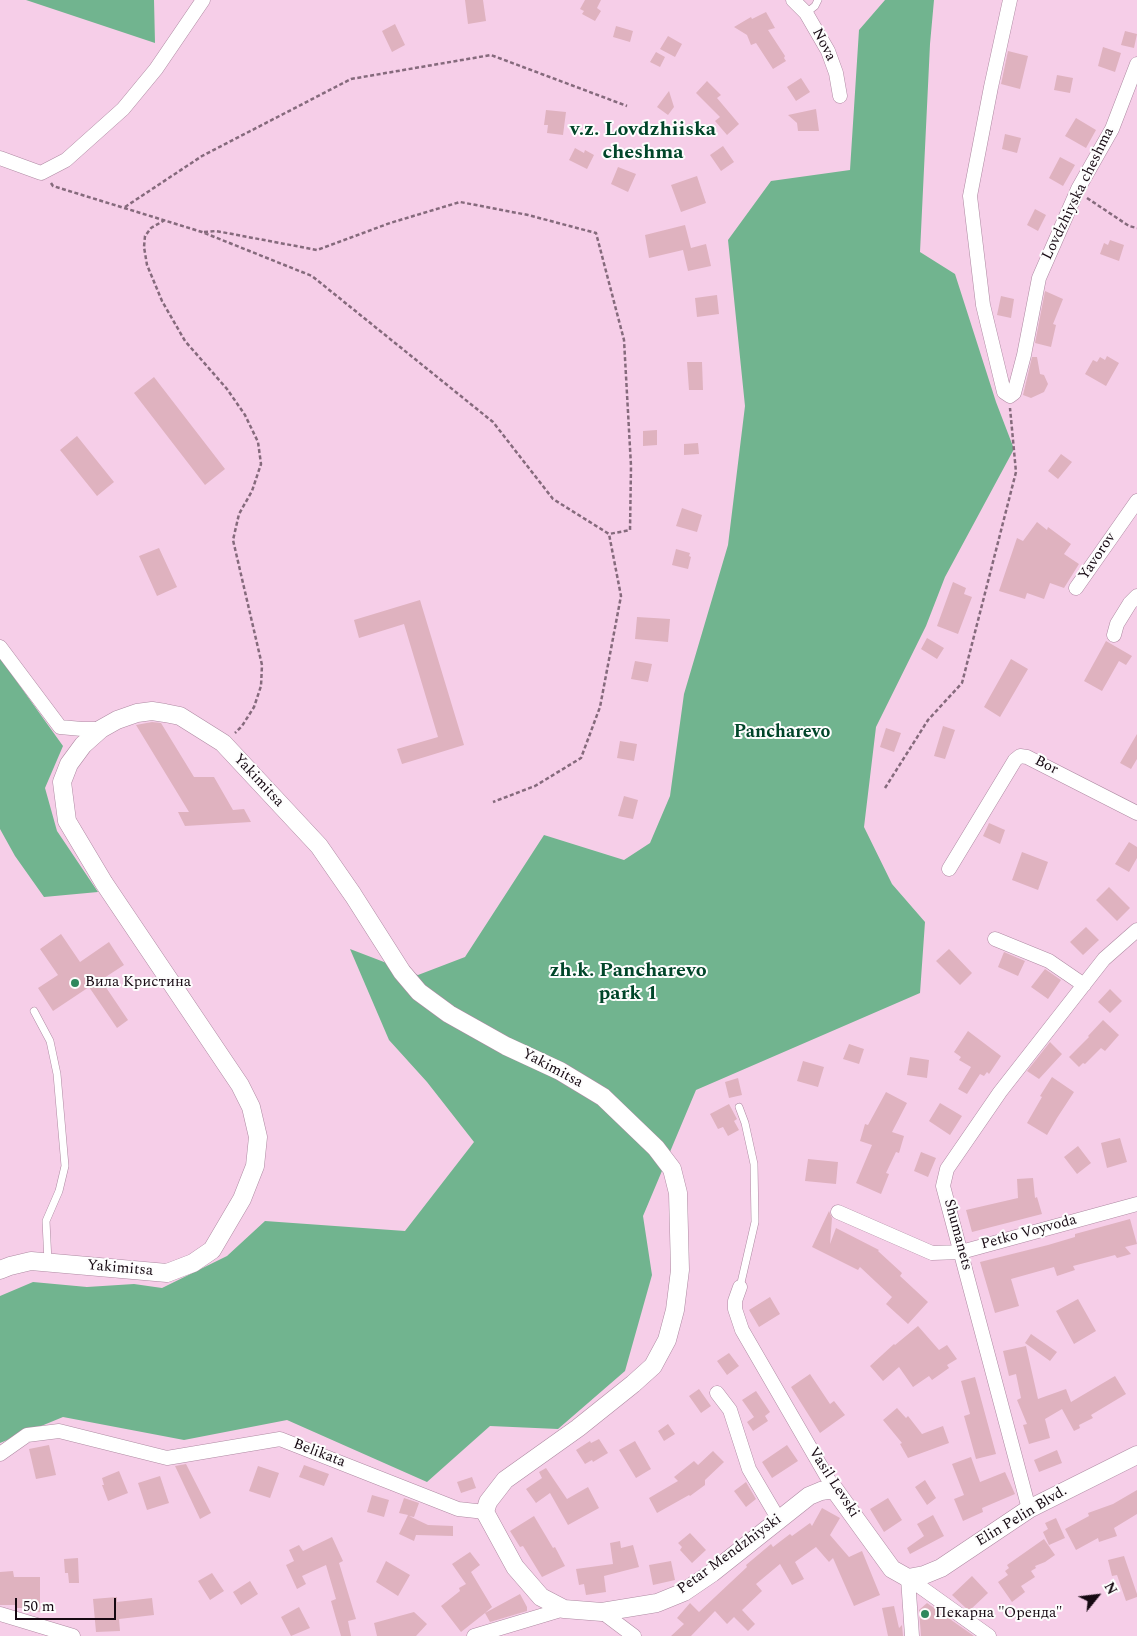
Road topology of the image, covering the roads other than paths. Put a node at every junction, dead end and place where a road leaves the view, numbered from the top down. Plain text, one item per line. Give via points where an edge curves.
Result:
1 (203, 0) edge
2 (793, 0) edge
3 (818, 0) edge
4 (1010, 0) edge
5 (806, 13) junction
6 (1137, 64) edge
7 (840, 96) dead end
8 (0, 158) edge
9 (1137, 501) edge
10 (1076, 588) dead end
11 (1137, 596) edge
12 (1114, 635) dead end
13 (0, 647) edge
14 (100, 729) junction
15 (1137, 813) edge
16 (949, 869) dead end
17 (1137, 930) edge
18 (995, 939) dead end
19 (1084, 985) junction
20 (34, 1011) dead end
21 (738, 1107) dead end
22 (1137, 1204) edge
23 (838, 1212) dead end
24 (961, 1252) junction
25 (48, 1262) junction
26 (0, 1270) edge
27 (740, 1287) joint
28 (717, 1393) dead end
29 (0, 1454) edge
30 (1137, 1455) edge
31 (834, 1489) junction
32 (1029, 1509) junction
33 (485, 1512) junction
34 (779, 1520) junction
35 (908, 1578) junction
36 (564, 1609) junction
37 (602, 1612) junction
38 (0, 1614) edge
39 (73, 1636) edge
40 (474, 1636) edge
41 (634, 1636) edge
42 (912, 1636) edge
43 (989, 1636) edge

1 - 8 street via 124,110 66,160 41,173
2 - 5 street, Nova
3 - 5 lane
4 - 6 street, Lovdzhiyska cheshma via 970,196 983,305 1004,392 1010,396 1014,393 1024,355 1039,278 1078,190 1112,129
5 - 7 street, Nova via 828,51
9 - 10 street, Yavorov
11 - 12 street via 1116,624
13 - 14 street via 60,727
14 - 25 street, Yakimitsa via 75,754 62,782 67,821 104,883 240,1085 258,1137 255,1166 242,1199 212,1250 193,1263 167,1273
14 - 33 street, Yakimitsa via 137,713 159,712 180,716 223,743 319,846 402,972 419,992 448,1014 603,1097 656,1148 672,1170 678,1193 680,1270 667,1340 652,1366 633,1384 505,1480 488,1502
15 - 16 street, Bor via 1020,756
17 - 19 street, Shumanets via 1104,959
18 - 19 street via 1049,961
19 - 24 street, Shumanets via 1000,1092 947,1169 943,1186
20 - 25 lane via 50,1041 57,1074 65,1166 46,1221
21 - 27 lane via 754,1164 755,1222
22 - 24 street, Petko Voyvoda
23 - 24 street, Petko Voyvoda via 932,1253
24 - 32 street, Shumanets
25 - 26 street, Yakimitsa via 31,1261
27 - 31 street, Vasil Levski via 735,1309 742,1330
28 - 34 street via 730,1410 749,1469
29 - 33 street, Belikata via 27,1435 59,1431 167,1458 280,1439 458,1509
30 - 32 street, Elin Pelin Blvd.
31 - 34 street, Petar Mendzhiyski via 809,1496
31 - 35 street, Vasil Levski via 892,1569
32 - 35 street, Elin Pelin Blvd. via 941,1568
33 - 36 street via 515,1567 541,1598
34 - 37 street, Petar Mendzhiyski via 684,1592 657,1603
35 - 42 street
35 - 43 street, Vasil Levski
36 - 37 street, Petar Mendzhiyski
36 - 40 street, Petar Mendzhiyski
37 - 41 street
38 - 39 street

